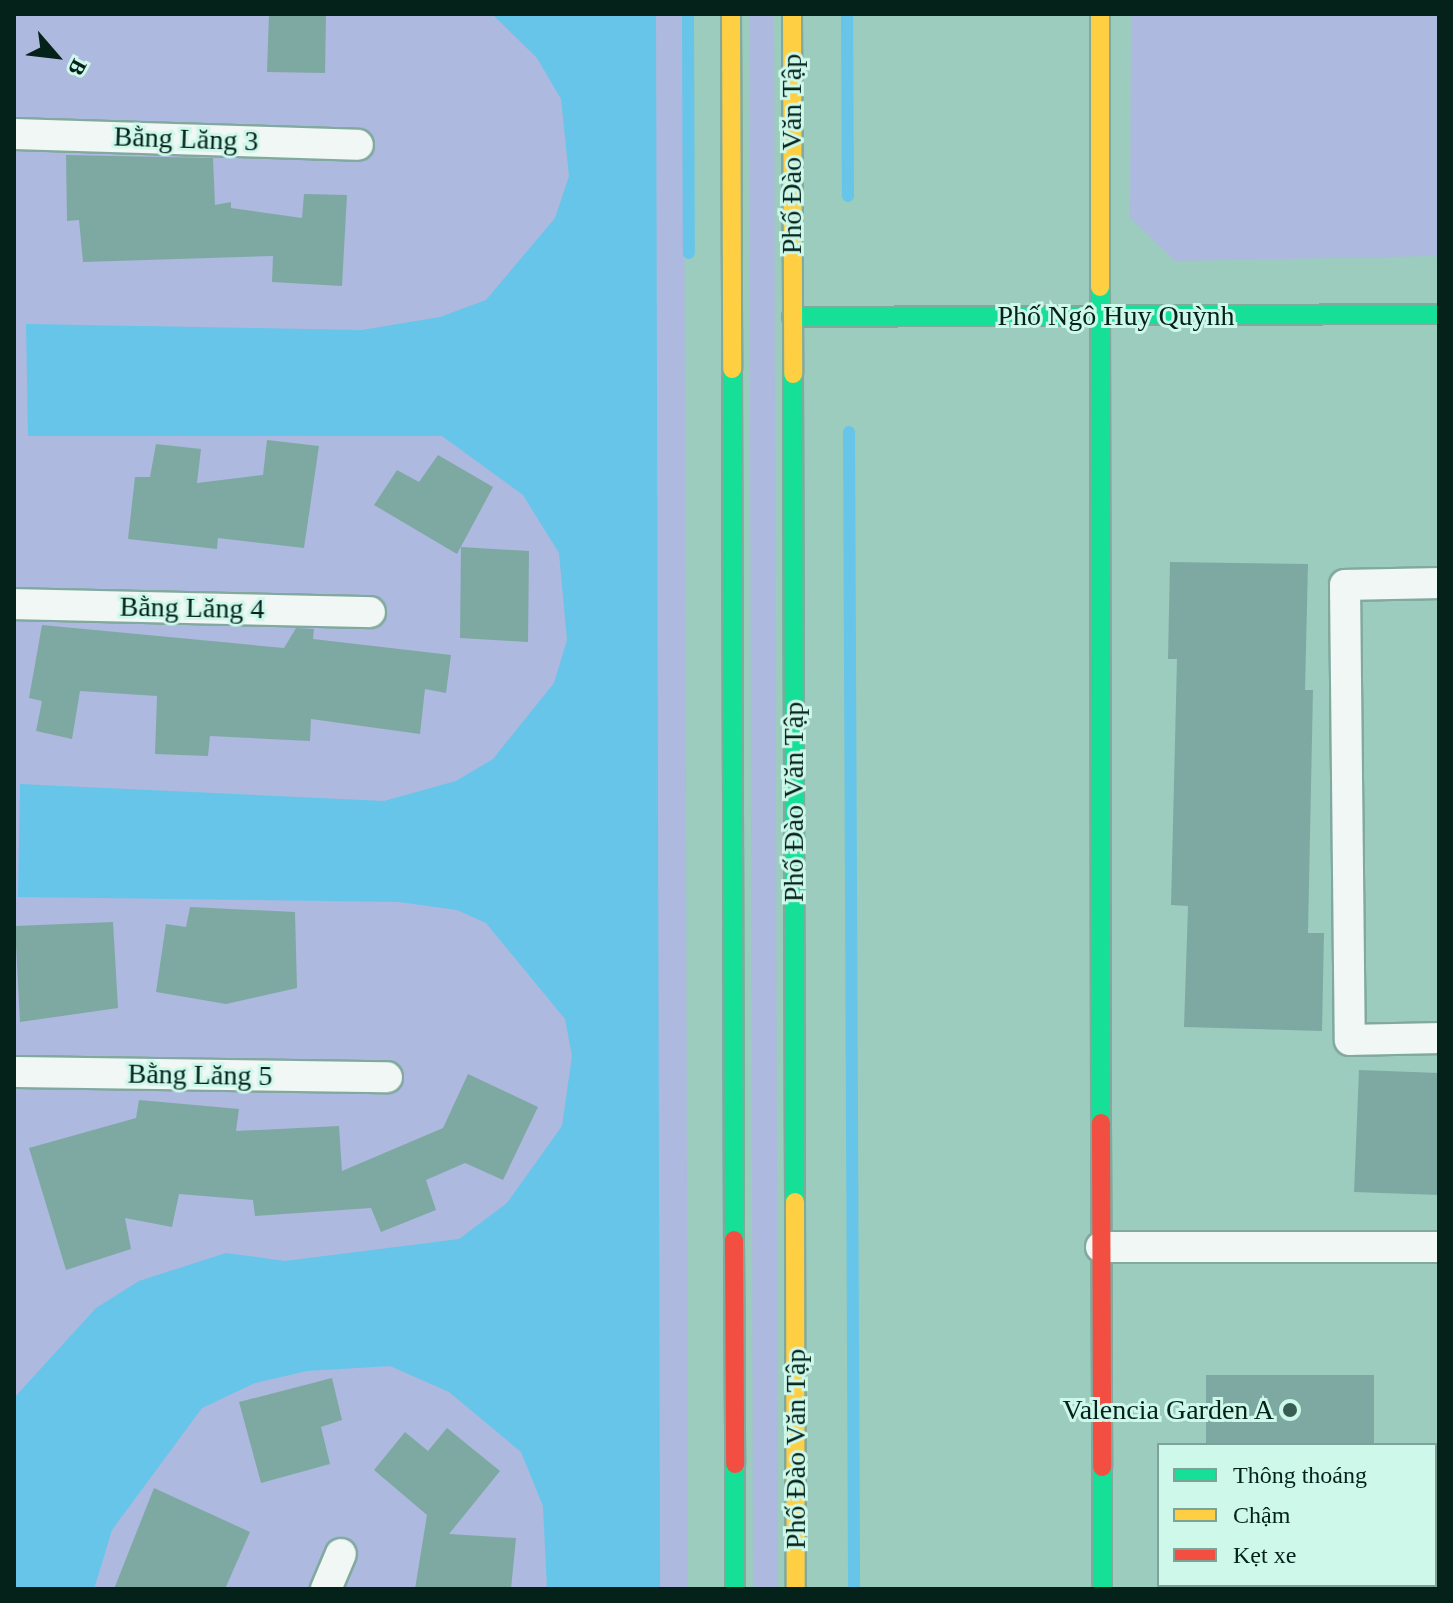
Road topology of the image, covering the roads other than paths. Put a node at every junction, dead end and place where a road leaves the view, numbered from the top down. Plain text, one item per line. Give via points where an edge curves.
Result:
1 (731, 14) edge
2 (792, 14) edge
3 (1100, 14) edge
4 (14, 134) edge
5 (358, 145) dead end
6 (1439, 314) edge
7 (1100, 316) junction
8 (792, 317) junction
9 (1439, 583) edge
10 (14, 604) edge
11 (370, 612) dead end
12 (1439, 1038) edge
13 (14, 1072) edge
14 (387, 1077) dead end
15 (1101, 1247) junction
16 (1439, 1247) edge
17 (341, 1554) dead end
18 (326, 1589) edge
19 (735, 1589) edge
20 (796, 1589) edge
21 (1102, 1589) edge

1 - 19 main road
2 - 8 main road, Phố Đào Văn Tập
3 - 7 main road
4 - 5 street, Bằng Lăng 3
6 - 7 main road, Phố Ngô Huy Quỳnh
7 - 8 main road, Phố Ngô Huy Quỳnh
7 - 15 main road
8 - 20 main road, Phố Đào Văn Tập
9 - 12 street via 1345,585 1350,1040
10 - 11 street, Bằng Lăng 4
13 - 14 street, Bằng Lăng 5
15 - 16 street
15 - 21 main road
17 - 18 street

